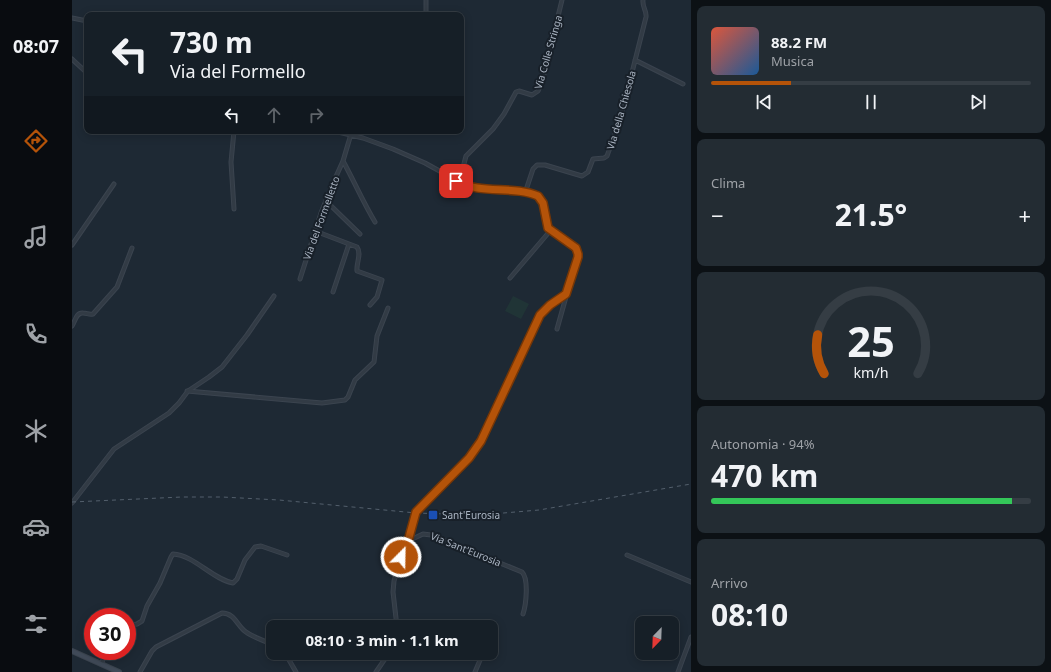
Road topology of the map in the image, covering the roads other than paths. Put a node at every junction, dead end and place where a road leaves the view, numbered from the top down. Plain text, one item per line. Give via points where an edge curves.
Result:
1 (426, 0) edge
2 (562, 0) edge
3 (643, 0) edge
4 (426, 12) edge
5 (72, 18) edge
6 (84, 20) edge
7 (72, 60) edge
8 (635, 60) junction
9 (84, 70) edge
10 (683, 84) dead end
11 (234, 134) edge
12 (351, 134) joint
13 (343, 161) junction
14 (459, 183) junction
15 (114, 184) dead end
16 (525, 193) junction
17 (326, 202) junction
18 (234, 209) dead end
19 (374, 222) dead end
20 (315, 231) junction
21 (550, 231) junction
22 (360, 234) dead end
23 (349, 244) junction
24 (72, 245) edge
25 (132, 248) dead end
26 (510, 278) dead end
27 (300, 279) dead end
28 (333, 292) dead end
29 (566, 294) junction
30 (274, 296) dead end
31 (370, 305) dead end
32 (388, 308) dead end
33 (72, 326) edge
34 (557, 329) dead end
35 (187, 392) junction
36 (72, 503) edge
37 (408, 541) junction
38 (287, 555) dead end
39 (627, 555) dead end
40 (691, 582) edge
41 (523, 614) dead end
42 (396, 620) edge
43 (136, 624) edge
44 (691, 637) edge
45 (266, 642) edge
46 (72, 651) edge
47 (103, 660) edge
48 (290, 660) edge
49 (384, 660) edge
50 (480, 660) edge
51 (101, 664) junction
52 (119, 672) edge
53 (140, 672) edge
54 (296, 672) edge
55 (376, 672) edge
56 (475, 672) edge
57 (678, 672) edge

1 - 4 street
2 - 14 street, Via Colle Stringa via 538,91 532,95 516,92 493,129 466,156
3 - 8 street, Via della Chiesola via 646,16
5 - 6 street
7 - 9 street
8 - 10 street
8 - 16 street, Via della Chiesola via 619,123 606,157 593,159 588,172 582,176 537,165 532,170
11 - 18 street via 231,160
12 - 13 street, Via del Formelletto
12 - 14 street via 421,161
13 - 17 street, Via del Formelletto
13 - 19 street
14 - 16 street
15 - 24 street
16 - 21 street via 541,198
17 - 20 street, Via del Formelletto
17 - 22 street
20 - 23 street
20 - 27 street, Via del Formelletto
21 - 26 street
21 - 29 street via 578,252
23 - 28 street
23 - 31 street via 357,247 359,251 356,268 358,272 382,280 377,296
25 - 33 street via 115,290 93,314 79,313
29 - 34 street
29 - 37 street via 540,315 481,441 469,458 416,512
30 - 35 street via 224,364
32 - 35 street via 377,336 374,361 354,381 348,397 344,400 322,403
35 - 36 street via 169,413 114,449
37 - 41 street, Via Sant'Eurosia via 422,534 429,534 522,572 525,577 526,602
37 - 42 street via 393,583
38 - 43 street via 262,546 255,547 233,583 173,554 142,621
39 - 40 street
44 - 57 street
45 - 53 street via 246,632 230,615 220,613 156,647
46 - 51 main road
47 - 51 street
48 - 54 street
49 - 55 street
50 - 56 street
51 - 52 main road

